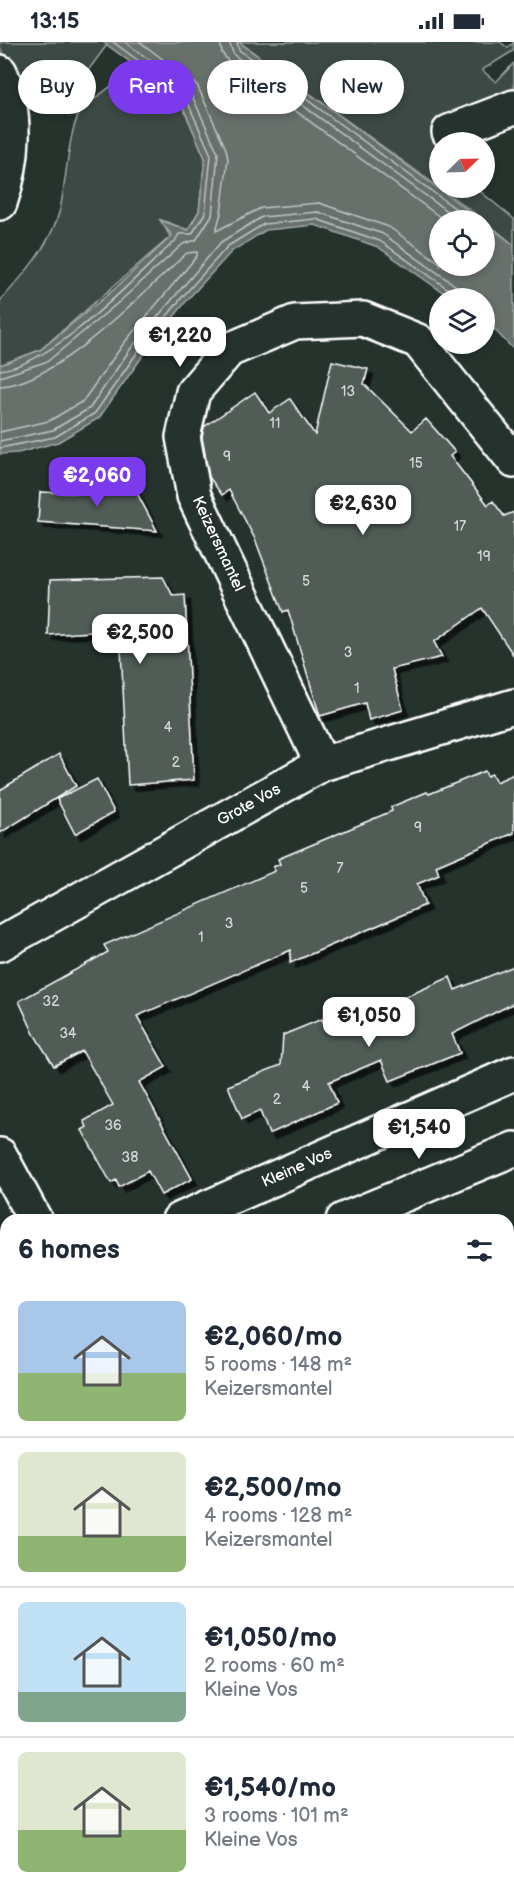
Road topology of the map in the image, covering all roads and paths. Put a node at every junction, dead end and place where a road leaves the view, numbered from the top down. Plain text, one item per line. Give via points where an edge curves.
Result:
1 (0, 72) edge
2 (514, 107) edge
3 (449, 132) dead end
4 (0, 203) edge
5 (514, 461) edge
6 (514, 706) edge
7 (322, 764) junction
8 (0, 944) edge
9 (514, 1073) edge
10 (514, 1149) edge
11 (0, 1155) edge
12 (32, 1214) edge
13 (193, 1214) edge
14 (357, 1214) edge

1 - 4 street via 10,108 12,138
2 - 3 street
5 - 7 street, Keizersmantel via 418,341 363,319 295,322 228,351 193,392 183,437 194,496
6 - 7 street, Grote Vos
7 - 8 street, Grote Vos
9 - 13 street, Kleine Vos
10 - 14 street
11 - 12 street

